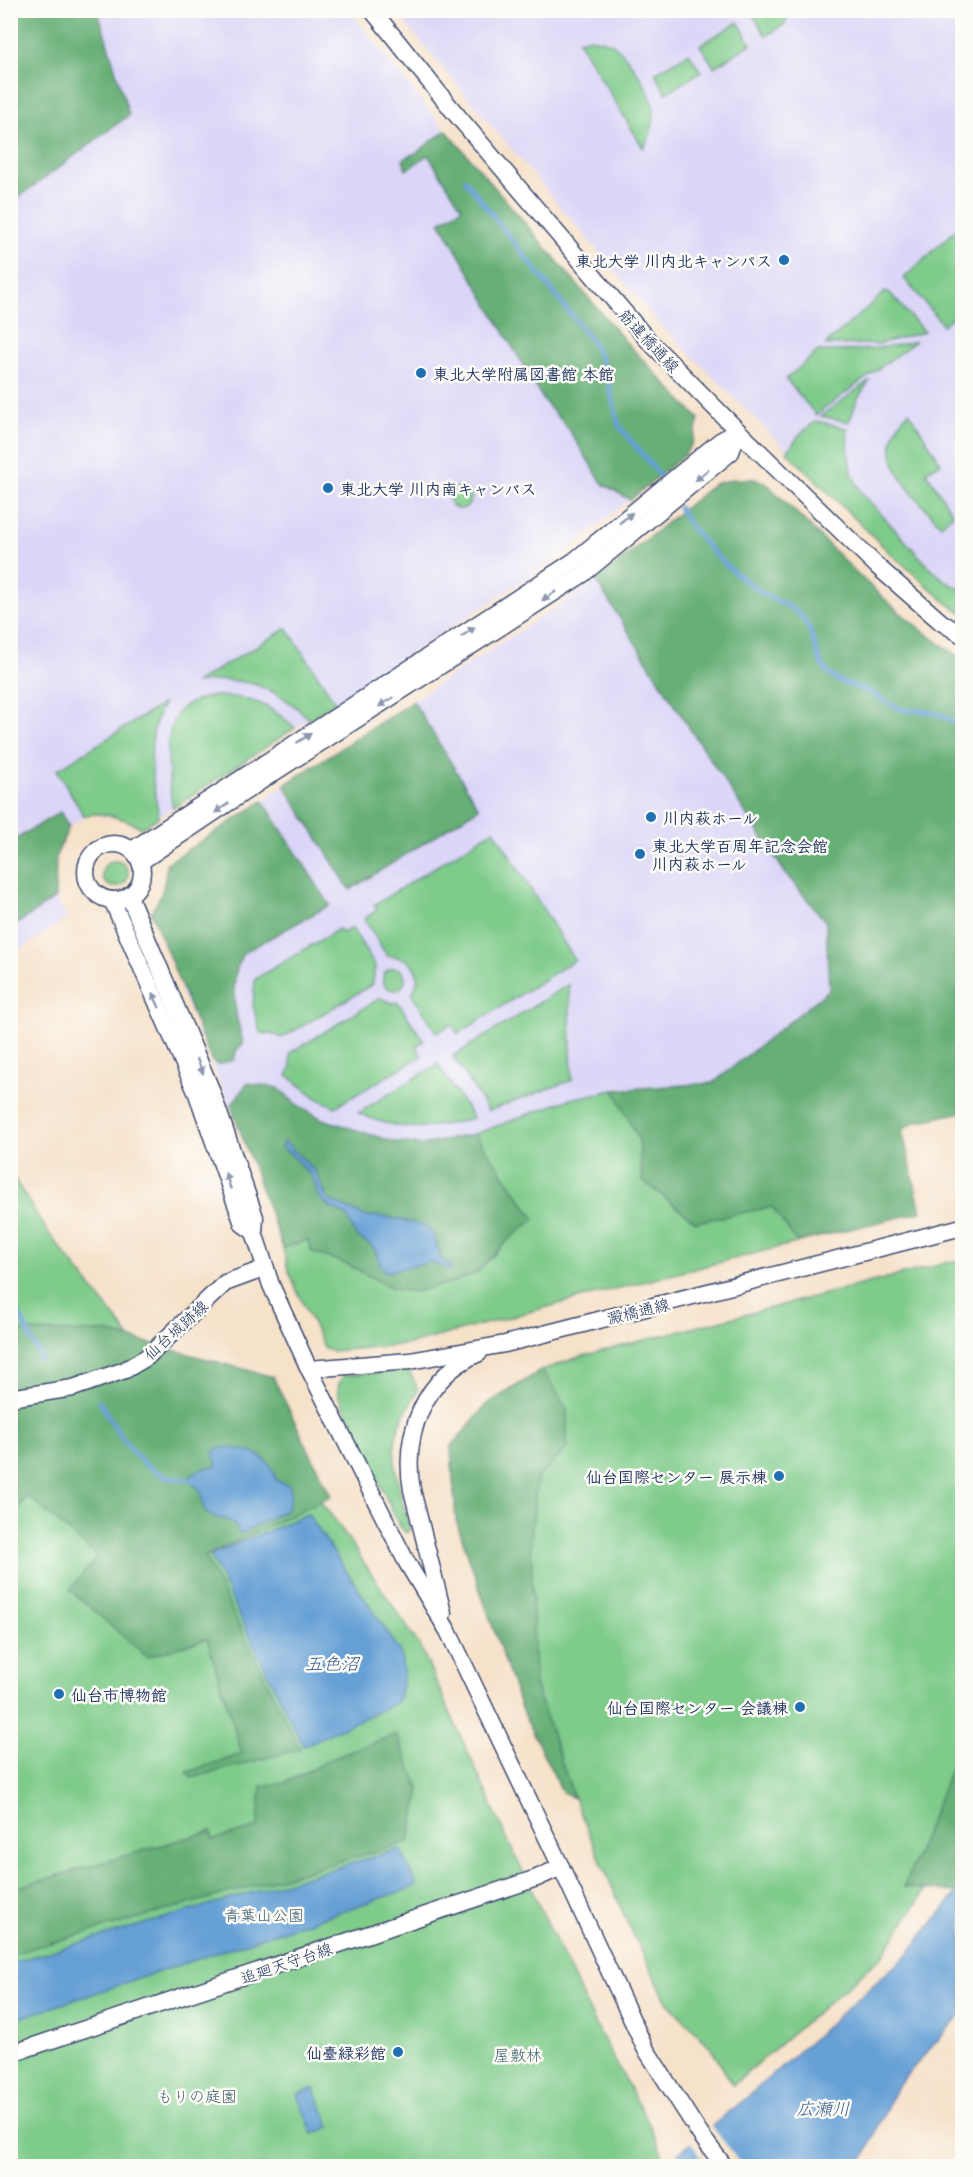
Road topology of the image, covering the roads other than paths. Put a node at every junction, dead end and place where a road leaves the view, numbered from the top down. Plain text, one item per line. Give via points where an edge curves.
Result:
1 (372, 10) edge
2 (738, 431) junction
3 (963, 635) edge
4 (136, 856) junction
5 (129, 896) junction
6 (112, 900) junction
7 (963, 1227) edge
8 (254, 1232) junction
9 (266, 1268) junction
10 (505, 1344) junction
11 (309, 1369) junction
12 (10, 1398) edge
13 (448, 1631) junction
14 (561, 1867) junction
15 (10, 2054) edge
16 (724, 2166) edge

1 - 2 street, 筋違橋通線 via 647,339
2 - 3 street, 筋違橋通線 via 878,567 941,622
2 - 4 street via 720,441 574,561
4 - 5 street via 142,878
4 - 6 street via 117,844 108,844 87,862 91,889
5 - 6 street
5 -> 8 street via 210,1088 255,1217
8 -> 6 street via 243,1224 197,1094
7 - 10 street, 澱橋通線
8 - 9 street
9 - 11 street
9 - 12 street, 仙台城跡線 via 225,1283 147,1357 124,1370 74,1388
10 - 11 street, 澱橋通線 via 410,1361
10 - 13 street via 476,1354 448,1373 424,1402 413,1427 409,1473
11 - 13 street via 406,1561
13 - 14 street
14 - 15 street, 追廻天守台線
14 - 16 street via 645,2048

